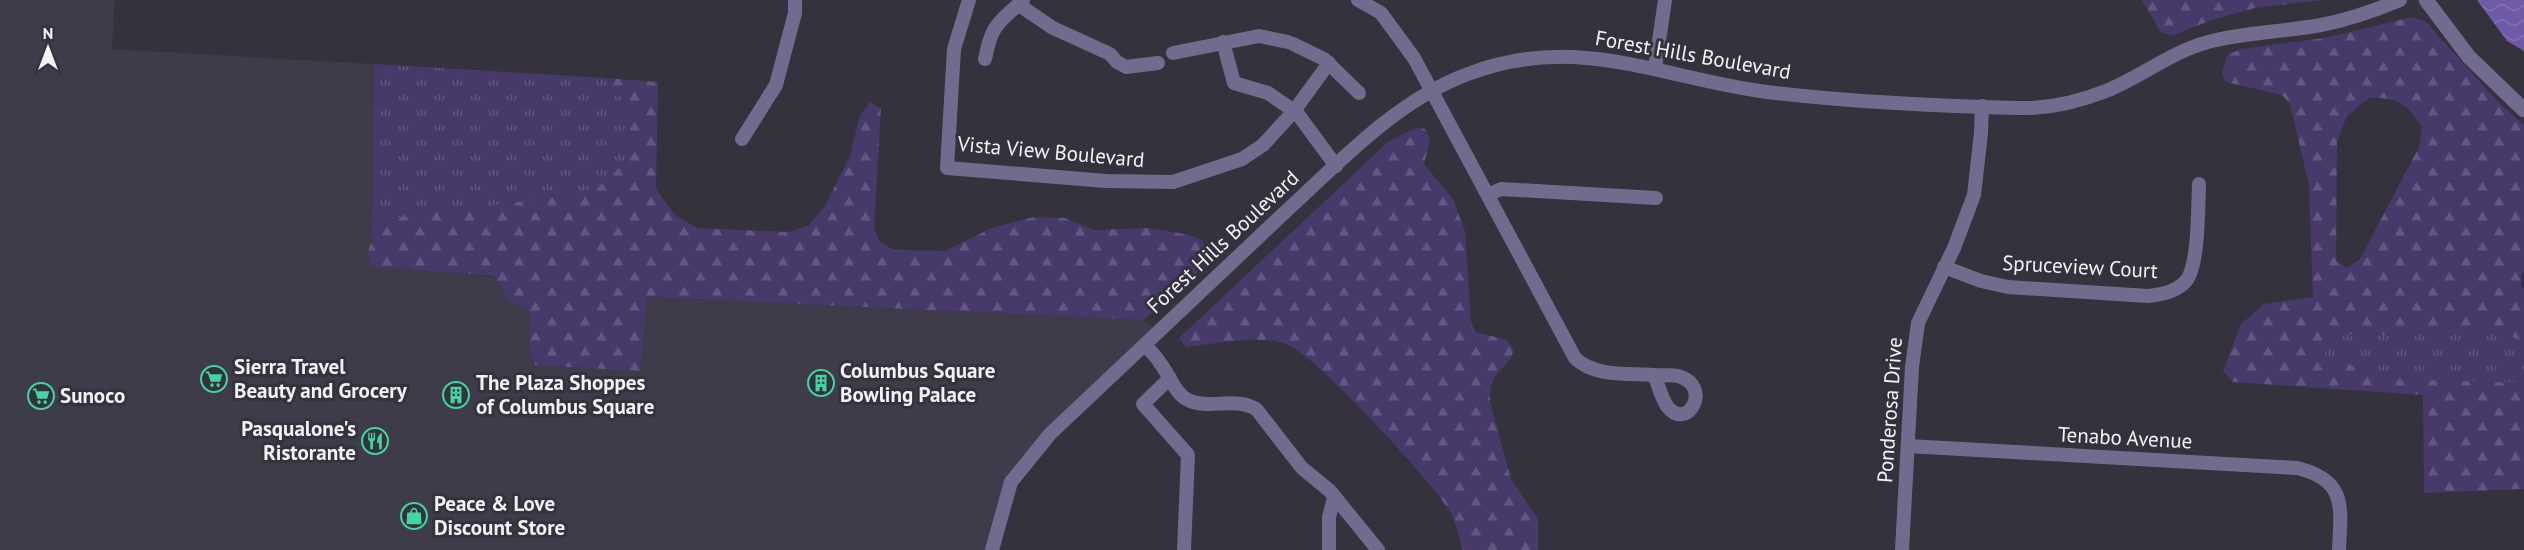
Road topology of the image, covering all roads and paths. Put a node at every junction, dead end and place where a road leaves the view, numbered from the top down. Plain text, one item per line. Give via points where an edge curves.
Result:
1 (795, 0) edge
2 (969, 0) edge
3 (1358, 0) edge
4 (1665, 0) edge
5 (2400, 0) edge
6 (2426, 0) edge
7 (1021, 2) edge
8 (1222, 42) junction
9 (1173, 53) dead end
10 (985, 59) dead end
11 (1158, 63) dead end
12 (1329, 63) junction
13 (1655, 68) junction
14 (1432, 90) junction
15 (1359, 93) dead end
16 (1982, 106) junction
17 (2524, 110) edge
18 (1294, 111) junction
19 (742, 139) dead end
20 (1336, 166) junction
21 (2199, 184) dead end
22 (1488, 195) junction
23 (1656, 198) dead end
24 (1944, 267) junction
25 (1145, 345) junction
26 (1654, 375) dead end
27 (1170, 378) junction
28 (1908, 446) junction
29 (1334, 498) junction
30 (992, 550) edge
31 (1184, 550) edge
32 (1329, 550) edge
33 (1378, 550) edge
34 (1902, 550) edge
35 (2339, 550) edge

1 - 19 street via 776,85
2 - 18 street, Vista View Boulevard via 954,49 947,168 1106,181 1173,182 1242,159 1263,145
3 - 14 street via 1382,14
4 - 13 street
5 - 16 street, Forest Hills Boulevard via 2322,25 2254,32 2205,43 2106,90 2065,103 2022,108
6 - 17 street via 2469,57
7 - 10 street via 1005,14 990,34
7 - 11 street via 1053,28 1110,54 1126,67
8 - 9 street
8 - 12 street via 1259,36 1290,43
8 - 18 street via 1234,83 1268,93
12 - 15 street
12 - 18 street
13 - 14 street, Forest Hills Boulevard via 1587,57 1510,60
13 - 16 street, Forest Hills Boulevard via 1770,92
14 - 20 street, Forest Hills Boulevard
14 - 22 street
16 - 24 street, Ponderosa Drive via 1974,195
18 - 20 street
20 - 25 street, Forest Hills Boulevard
21 - 24 street, Spruceview Court via 2192,269 2188,279 2164,294 2008,287
22 - 23 street via 1501,189
22 - 26 street via 1575,358 1595,370
24 - 28 street, Ponderosa Drive via 1918,323
25 - 27 street
25 - 30 street, Forest Hills Boulevard via 1050,434 1011,482
27 - 29 street via 1186,400 1253,406 1302,468
27 - 31 street via 1143,404 1188,455
28 - 34 street, Ponderosa Drive
28 - 35 street, Tenabo Avenue via 2297,468 2317,473 2333,487 2341,504
29 - 32 street via 1329,517
29 - 33 street

